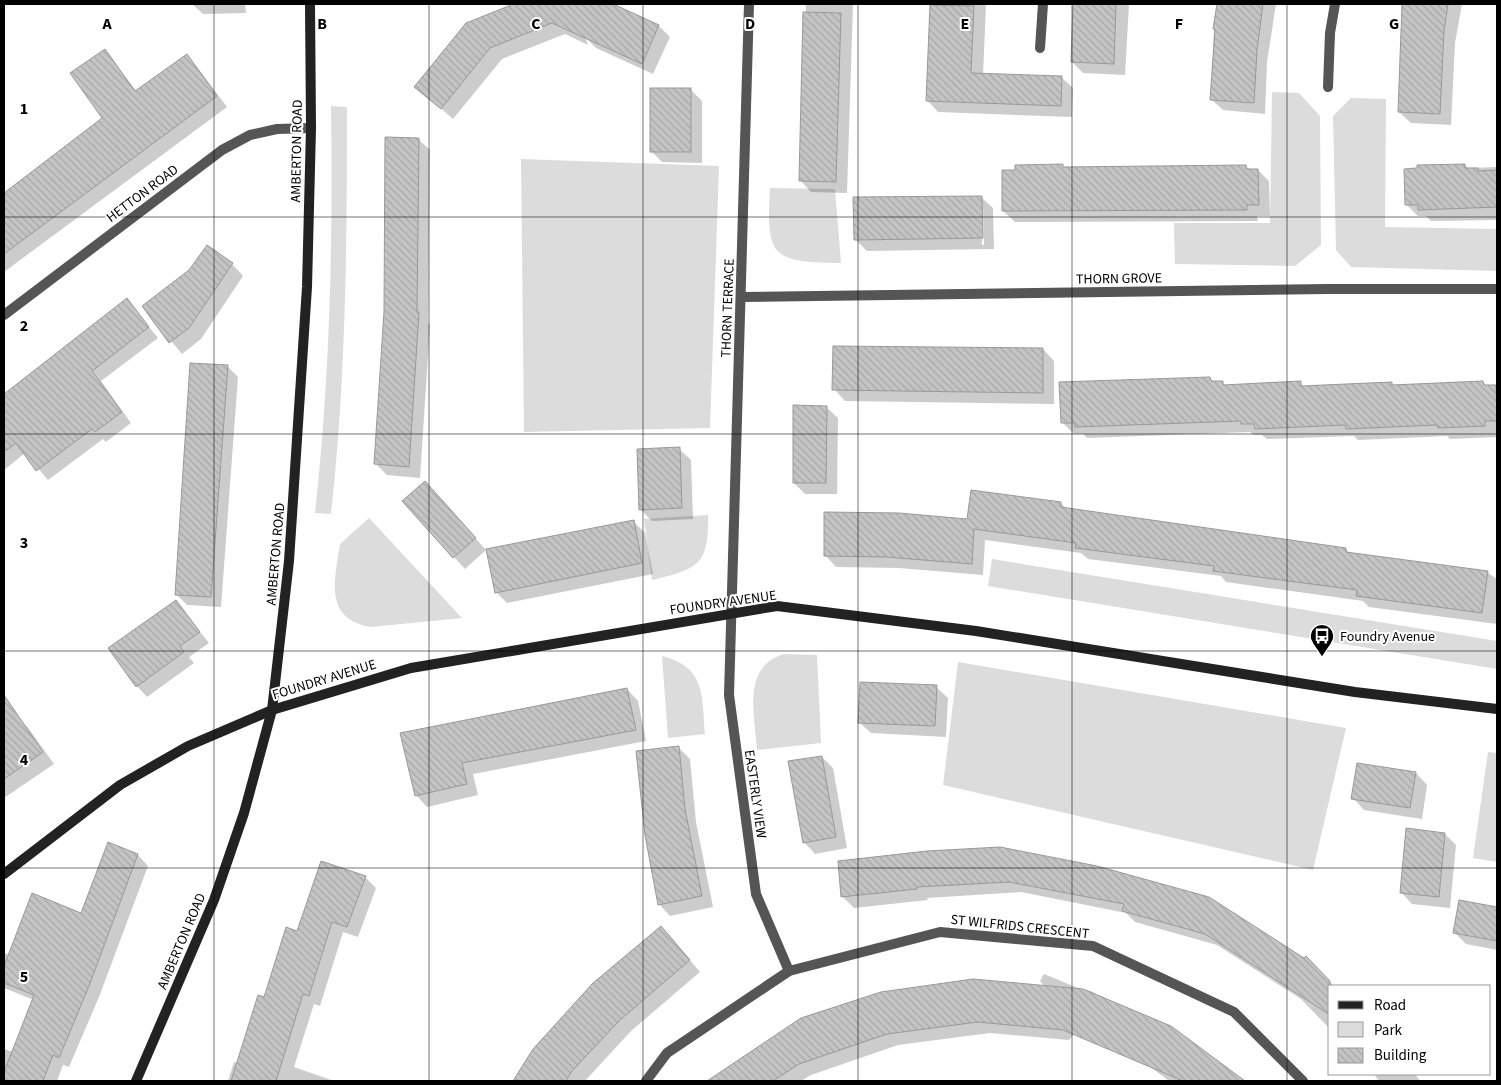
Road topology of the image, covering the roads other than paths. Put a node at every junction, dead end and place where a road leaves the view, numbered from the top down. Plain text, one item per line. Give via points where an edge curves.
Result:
1 (310, 4) edge
2 (749, 4) edge
3 (1043, 4) edge
4 (1335, 4) edge
5 (1040, 48) dead end
6 (1328, 87) dead end
7 (311, 128) junction
8 (1497, 289) edge
9 (742, 297) junction
10 (4, 315) edge
11 (730, 613) junction
12 (1497, 709) edge
13 (272, 710) junction
14 (4, 874) edge
15 (790, 971) junction
16 (136, 1081) edge
17 (646, 1081) edge
18 (1304, 1081) edge

1 - 7 street, AMBERTON ROAD
2 - 9 street, THORN TERRACE
3 - 5 street
4 - 6 street via 1330,33
7 - 10 street, HETTON ROAD via 277,129 250,135 222,150
7 - 13 street, AMBERTON ROAD via 299,434 290,561
8 - 9 street, THORN GROVE
9 - 11 street, THORN TERRACE
11 - 12 street, FOUNDRY AVENUE via 777,606 986,633 1355,692
11 - 13 street, FOUNDRY AVENUE via 411,668
11 - 15 street, EASTERLY VIEW via 729,695 756,894
13 - 14 street, FOUNDRY AVENUE via 188,746 120,785
13 - 16 street, AMBERTON ROAD via 244,813 214,900
15 - 17 street, ST WILFRIDS CRESCENT via 667,1053
15 - 18 street, ST WILFRIDS CRESCENT via 940,932 1093,946 1234,1012

